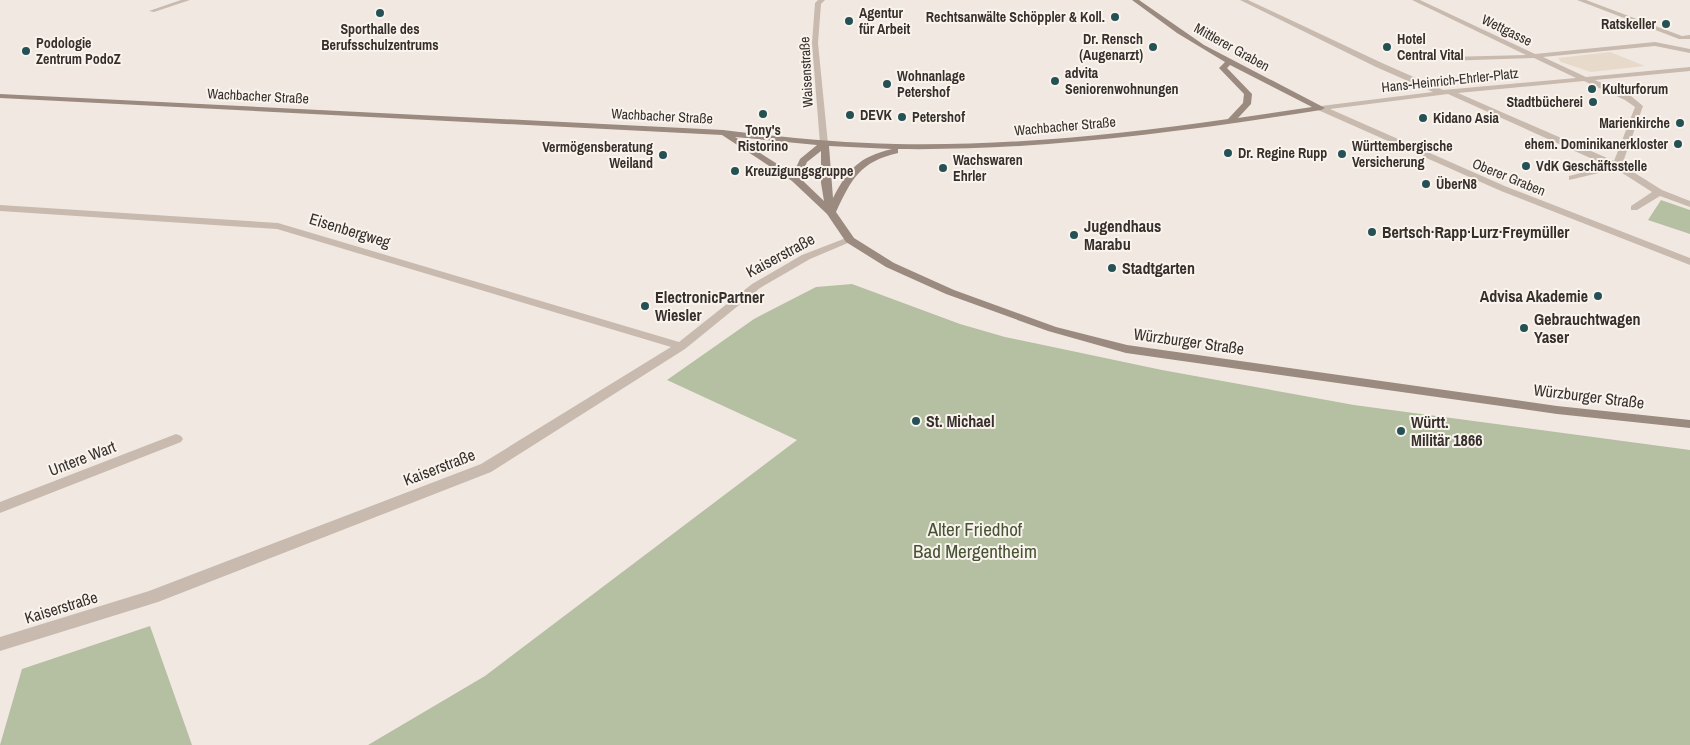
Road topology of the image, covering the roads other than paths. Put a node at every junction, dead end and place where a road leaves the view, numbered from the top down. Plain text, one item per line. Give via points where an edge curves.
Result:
1 (187, 0) edge
2 (822, 0) edge
3 (1135, 0) edge
4 (1243, 0) edge
5 (1415, 0) edge
6 (1580, 0) edge
7 (152, 11) dead end
8 (1690, 37) edge
9 (1680, 38) junction
10 (1687, 50) edge
11 (1534, 56) junction
12 (1447, 59) dead end
13 (1228, 63) junction
14 (1690, 69) edge
15 (1583, 78) junction
16 (1445, 92) junction
17 (0, 96) edge
18 (1321, 108) junction
19 (1230, 122) junction
20 (723, 133) junction
21 (824, 144) junction
22 (917, 147) junction
23 (1616, 166) junction
24 (1572, 178) dead end
25 (795, 179) junction
26 (1659, 192) junction
27 (1690, 204) edge
28 (0, 208) edge
29 (1634, 208) dead end
30 (831, 212) junction
31 (850, 240) junction
32 (1690, 262) edge
33 (681, 346) junction
34 (1690, 424) edge
35 (176, 439) dead end
36 (0, 508) edge
37 (0, 644) edge

1 - 7 street
2 - 21 street, Waisenstraße via 818,3 814,43
3 - 13 street, Mittlerer Graben via 1162,22
4 - 16 street via 1379,66
5 - 11 street, Wettgasse
6 - 9 street
8 - 9 street
9 - 10 street, Hans-Heinrich-Ehrler-Platz via 1680,44
10 - 11 street, Hans-Heinrich-Ehrler-Platz via 1654,44
11 - 12 street, Hans-Heinrich-Ehrler-Platz
11 - 15 street, Hans-Heinrich-Ehrler-Platz
13 - 18 street, Mittlerer Graben
13 - 19 street via 1223,68 1248,94 1247,104
14 - 15 street, Hans-Heinrich-Ehrler-Platz
15 - 16 street, Hans-Heinrich-Ehrler-Platz
15 - 23 street via 1640,106
16 - 18 street, Hans-Heinrich-Ehrler-Platz
16 - 23 street
17 - 20 street, Wachbacher Straße
18 - 19 street, Wachbacher Straße
18 - 32 street, Oberer Graben via 1512,194
19 - 22 street, Wachbacher Straße via 1073,141
20 - 21 street, Wachbacher Straße
20 - 25 street
21 - 22 street, Wachbacher Straße
21 - 25 street via 803,161
21 - 30 street, Würzburger Straße
22 - 30 street via 869,158 852,172
23 - 24 street
23 - 26 street
25 - 30 street
26 - 27 street
26 - 29 street
28 - 33 street, Eisenbergweg via 278,226
30 - 31 street, Würzburger Straße
31 - 33 street, Kaiserstraße via 806,257 756,286
31 - 34 street, Würzburger Straße via 890,265 950,292 1052,329 1126,349 1556,410
33 - 37 street, Kaiserstraße via 486,468 152,597
35 - 36 street, Untere Wart

